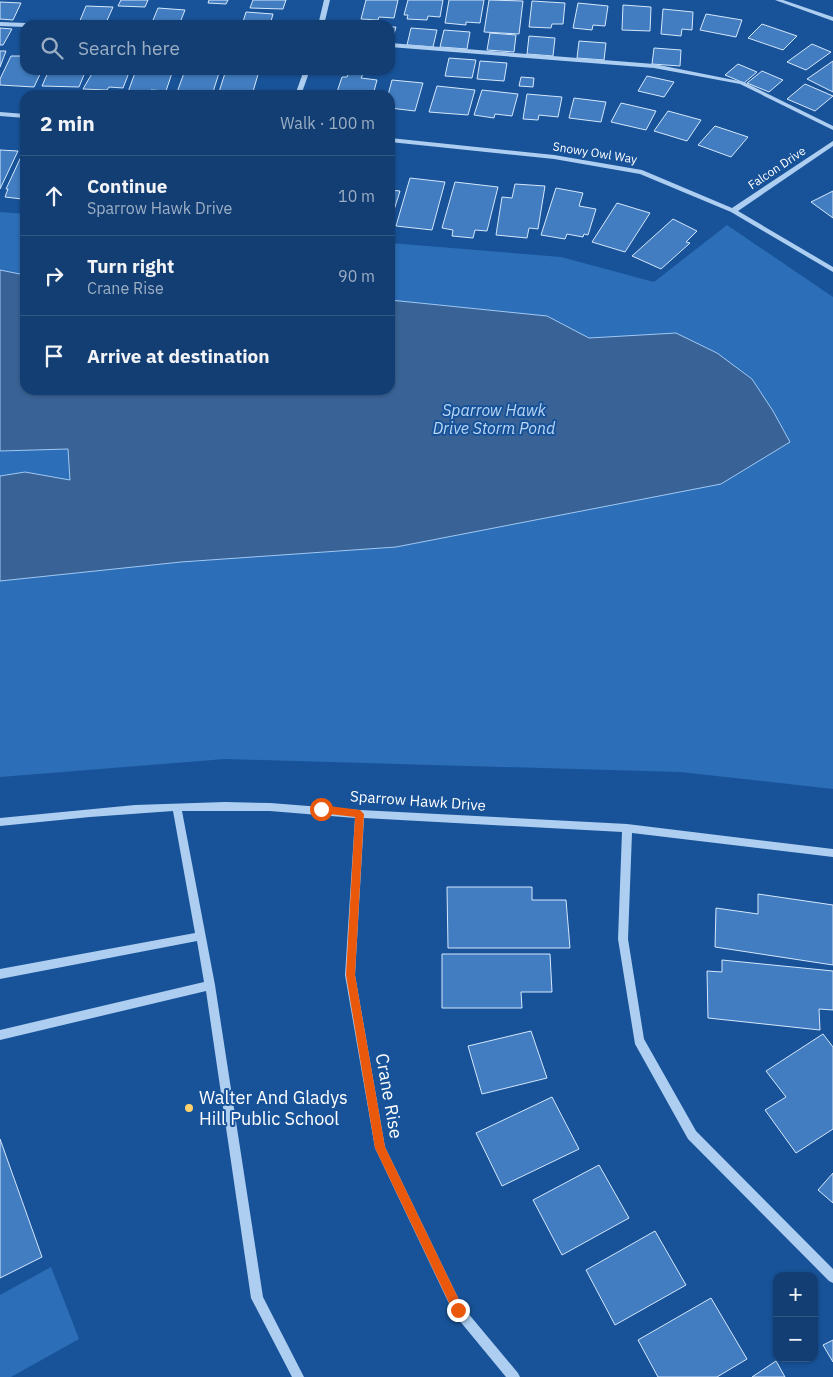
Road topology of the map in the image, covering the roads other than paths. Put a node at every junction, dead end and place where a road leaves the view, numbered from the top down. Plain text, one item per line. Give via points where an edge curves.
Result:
1 (327, 0) edge
2 (778, 0) edge
3 (833, 19) edge
4 (322, 20) edge
5 (0, 24) edge
6 (20, 26) edge
7 (395, 45) edge
8 (304, 75) edge
9 (300, 90) edge
10 (0, 114) edge
11 (20, 116) edge
12 (833, 128) edge
13 (395, 141) edge
14 (833, 143) edge
15 (733, 211) junction
16 (833, 270) edge
17 (177, 807) junction
18 (360, 814) junction
19 (0, 822) edge
20 (627, 828) junction
21 (833, 853) edge
22 (201, 936) junction
23 (0, 974) edge
24 (210, 985) junction
25 (0, 1035) edge
26 (833, 1277) edge
27 (298, 1377) edge
28 (514, 1377) edge

1 - 4 street
2 - 3 street
5 - 6 street
7 - 12 street via 654,66 742,83
8 - 9 street
10 - 11 street
13 - 15 street, Snowy Owl Way via 554,157 642,172
14 - 15 street, Falcon Drive
15 - 16 street, Snowy Owl Way
17 - 18 street, Sparrow Hawk Drive via 321,809
17 - 19 street, Sparrow Hawk Drive via 107,810
17 - 22 street
18 - 20 street, Sparrow Hawk Drive
18 - 28 street, Crane Rise via 350,975 380,1148 458,1310
20 - 21 street, Sparrow Hawk Drive
20 - 26 street via 623,939 639,1040 692,1135
22 - 23 street
22 - 24 street
24 - 25 street
24 - 27 street via 257,1298

